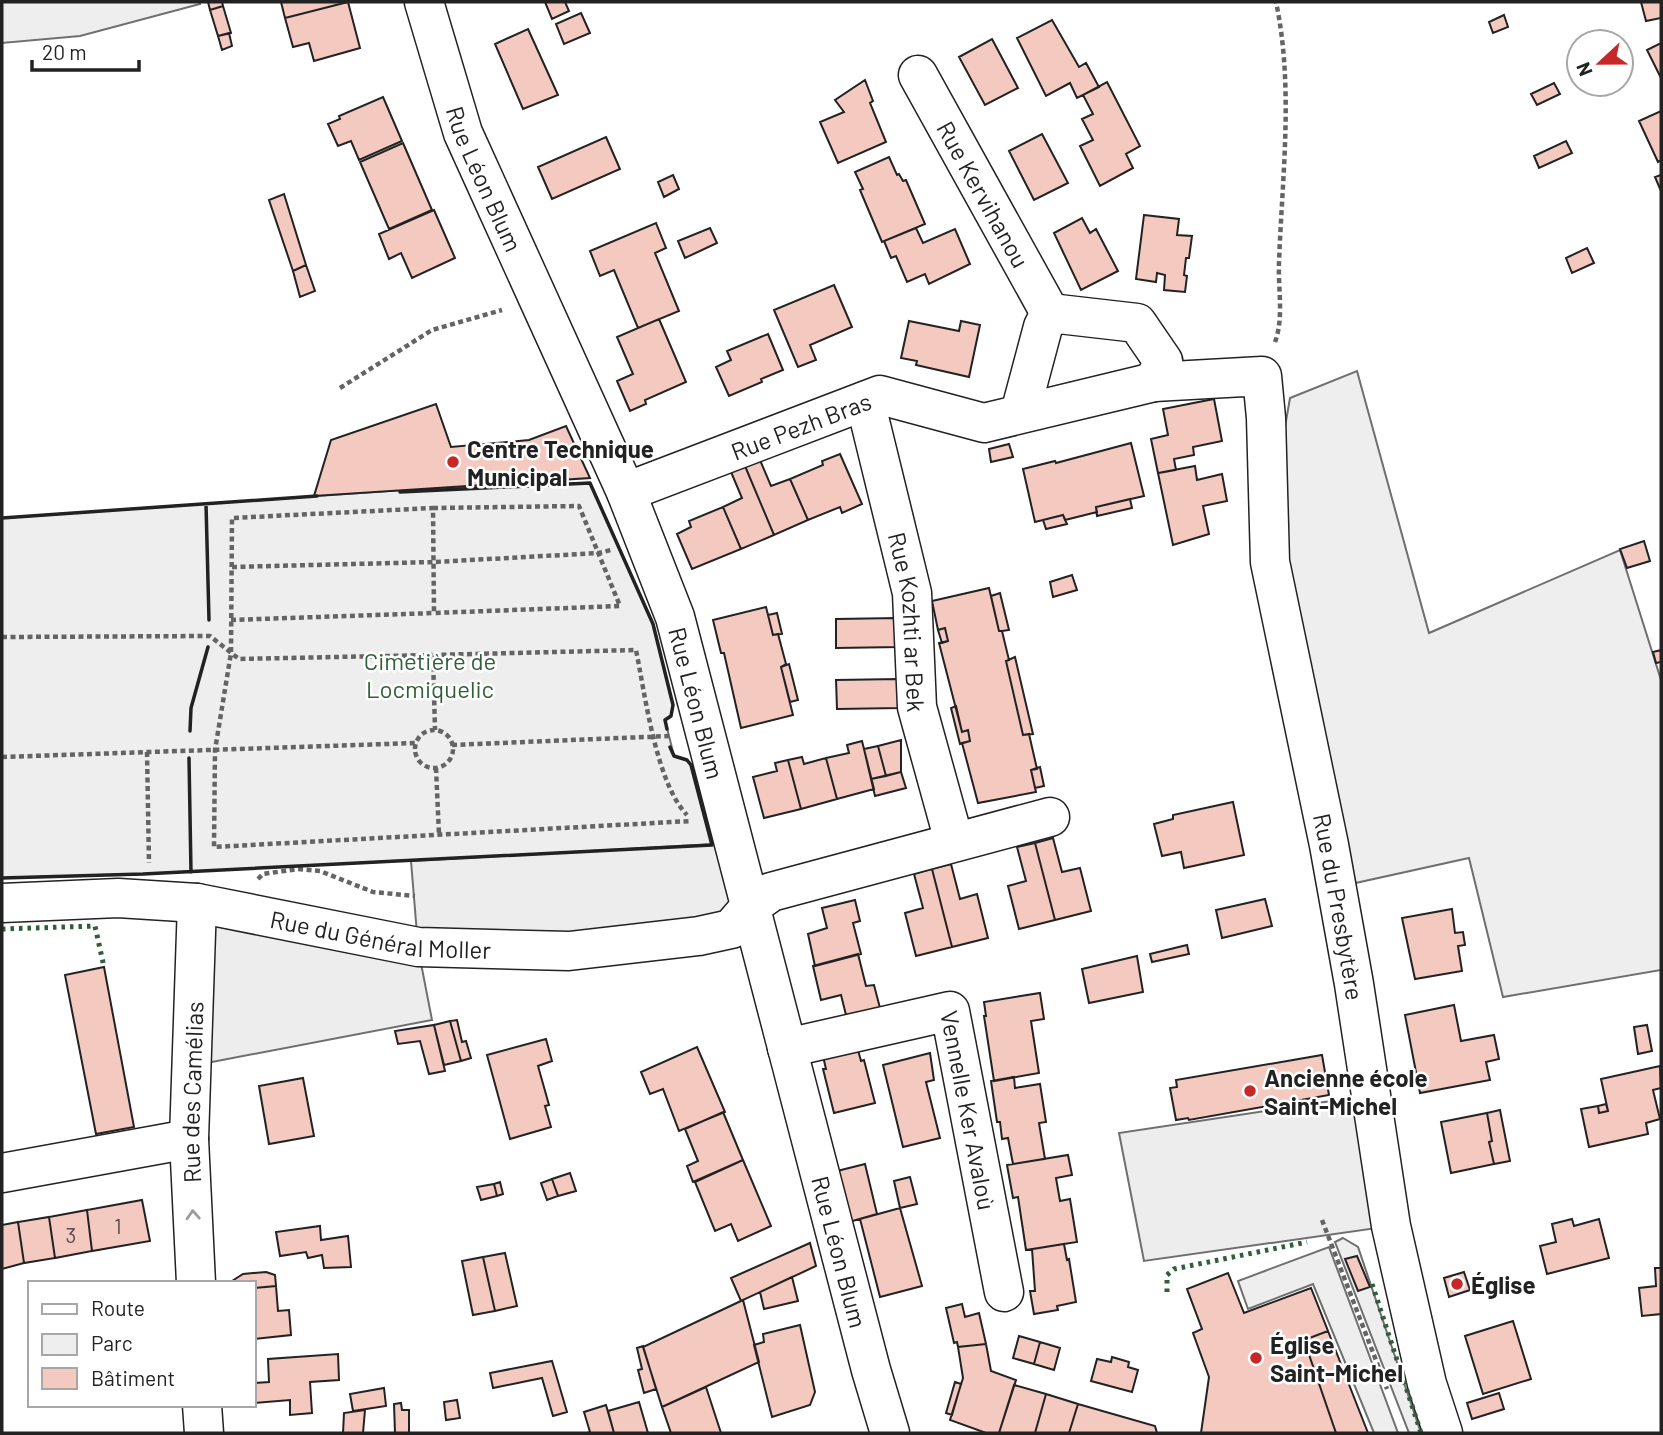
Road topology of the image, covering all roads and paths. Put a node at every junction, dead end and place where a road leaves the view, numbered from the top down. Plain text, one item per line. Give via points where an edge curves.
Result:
1 (424, 2) edge
2 (1276, 2) edge
3 (918, 75) dead end
4 (539, 298) junction
5 (1050, 313) junction
6 (1262, 376) junction
7 (1154, 382) junction
8 (340, 387) dead end
9 (864, 401) junction
10 (1020, 412) junction
11 (626, 492) junction
12 (433, 508) junction
13 (619, 548) dead end
14 (598, 553) junction
15 (434, 562) junction
16 (232, 567) junction
17 (434, 612) junction
18 (231, 620) junction
19 (2, 637) edge
20 (231, 653) junction
21 (433, 655) junction
22 (702, 722) junction
23 (435, 730) junction
24 (653, 738) junction
25 (416, 743) junction
26 (452, 746) junction
27 (215, 750) junction
28 (147, 752) junction
29 (2, 757) edge
30 (436, 768) junction
31 (1049, 817) dead end
32 (439, 835) junction
33 (954, 841) junction
34 (415, 896) dead end
35 (118, 898) junction
36 (2, 903) edge
37 (214, 907) junction
38 (750, 907) junction
39 (787, 1048) junction
40 (189, 1139) junction
41 (2, 1173) edge
42 (1322, 1220) dead end
43 (196, 1281) edge
44 (1004, 1292) dead end
45 (1390, 1396) dead end
46 (202, 1407) edge
47 (204, 1433) edge
48 (895, 1433) edge
49 (1443, 1433) edge

1 - 4 street, Rue Léon Blum via 463,133
2 - 6 path via 1284,41 1280,330
3 - 5 street, Rue Kervihanou
4 - 8 path via 432,330
4 - 11 street, Rue Léon Blum
5 - 7 street via 1137,323 1163,361
5 - 10 street
6 - 7 street, Rue Pezh Bras
6 - 49 street, Rue du Presbytère via 1270,562 1329,845 1391,1226 1427,1384
7 - 10 street, Rue Pezh Bras
9 - 10 street, Rue Pezh Bras via 880,395 984,423
9 - 11 street, Rue Pezh Bras
9 - 33 street, Rue Kozhti ar Bek via 912,593 917,708
11 - 22 street, Rue Léon Blum via 675,617
12 - 14 path via 579,506
12 - 15 path
12 - 16 path via 232,518
13 - 14 path
14 - 15 path
14 - 17 path via 621,606
15 - 16 path
15 - 17 path
16 - 18 path
17 - 18 path
18 - 20 path
19 - 20 path via 210,636
20 - 21 path via 239,659
20 - 27 path
21 - 23 path
21 - 24 path via 636,650
22 - 24 path via 668,737
22 - 38 street, Rue Léon Blum
23 - 25 path
23 - 26 path via 446,735
24 - 26 path
24 - 32 path via 676,804 692,821
25 - 27 path
25 - 30 path via 419,761
26 - 30 path via 447,763
27 - 28 path
27 - 32 path via 214,846
28 - 29 path
28 - 35 path via 150,861
30 - 32 path
31 - 33 street
33 - 38 street via 771,892
34 - 37 path via 373,892 320,871 298,869 263,874
35 - 36 street, Rue du Général Moller
35 - 37 street, Rue du Général Moller
37 - 38 street, Rue du Général Moller via 418,947 569,951 731,929
37 - 40 street, Rue des Camélias
38 - 39 street, Rue Léon Blum
39 - 44 street, Vennelle Ker Avaloù via 950,1011
39 - 48 street, Rue Léon Blum via 871,1370
40 - 41 street
43 -> 40 street, Rue des Camélias
42 - 45 path
46 - 47 street

